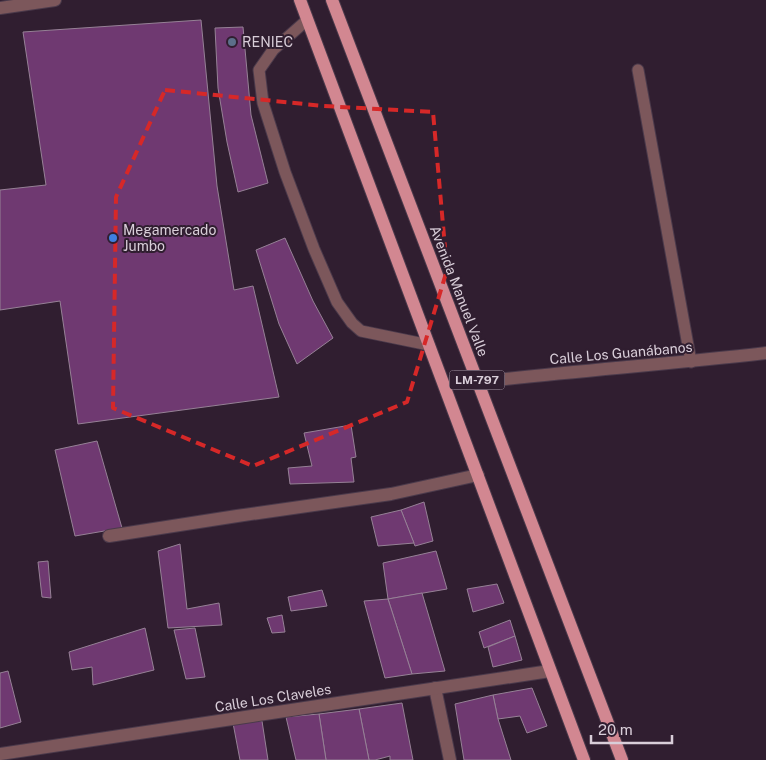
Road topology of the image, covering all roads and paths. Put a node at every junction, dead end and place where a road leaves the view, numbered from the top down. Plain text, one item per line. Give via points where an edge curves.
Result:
1 (55, 0) edge
2 (300, 0) edge
3 (332, 0) edge
4 (0, 8) edge
5 (307, 20) junction
6 (638, 70) dead end
7 (429, 345) junction
8 (766, 353) edge
9 (691, 362) junction
10 (478, 382) junction
11 (478, 475) junction
12 (109, 536) dead end
13 (550, 671) junction
14 (435, 688) junction
15 (0, 754) edge
16 (450, 760) edge
17 (584, 760) edge
18 (622, 760) edge

1 - 4 street
2 - 5 main road, LM-797
3 - 10 main road, Avenida Manuel Valle / LM-797
5 - 7 main road, LM-797
5 - 7 lane via 272,50 259,70 263,103 294,198 337,302 352,323 361,331
6 - 9 lane
7 - 11 main road, LM-797
8 - 9 street, Calle Los Guanábanos
9 - 10 street, Calle Los Guanábanos
10 - 18 main road, Avenida Manuel Valle / LM-797
11 - 12 street via 391,494
11 - 13 main road, LM-797
13 - 14 street, Calle Los Claveles
13 - 17 main road, LM-797
14 - 15 street, Calle Los Claveles
14 - 16 street

